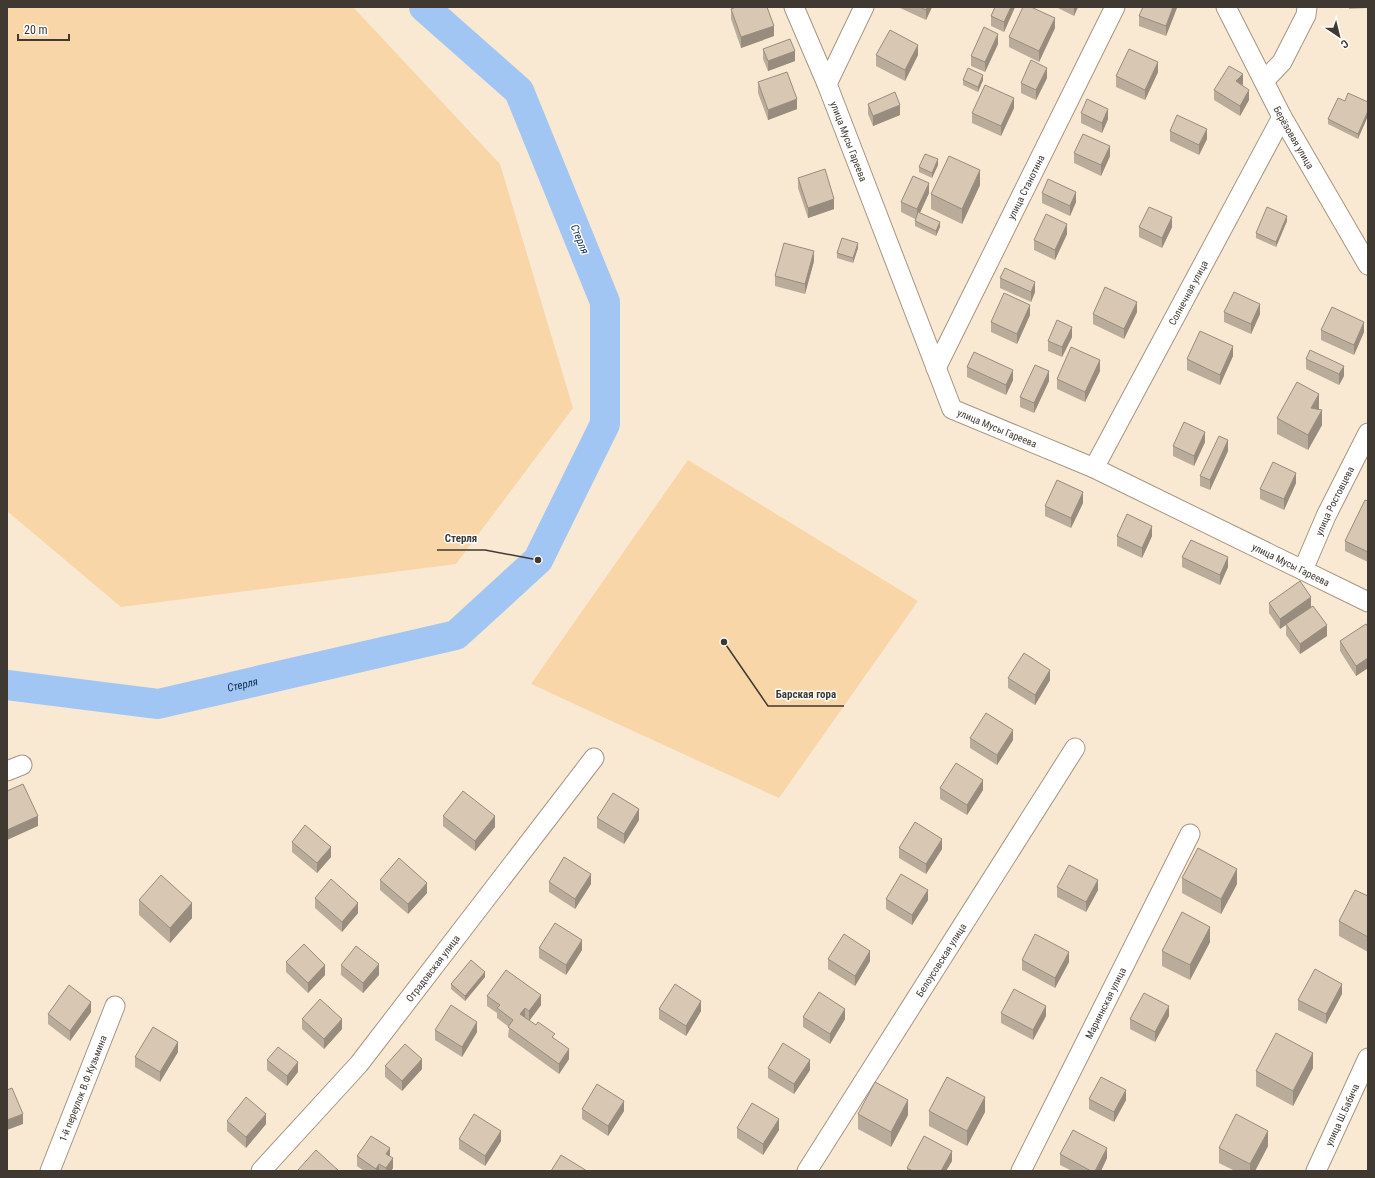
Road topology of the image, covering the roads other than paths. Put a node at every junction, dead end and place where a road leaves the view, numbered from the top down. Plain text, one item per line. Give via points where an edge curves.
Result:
1 (794, 7) edge
2 (864, 7) edge
3 (1115, 7) edge
4 (1226, 7) edge
5 (1307, 7) edge
6 (1264, 81) junction
7 (827, 84) junction
8 (1282, 117) junction
9 (1368, 265) edge
10 (936, 368) junction
11 (1368, 433) edge
12 (1094, 468) junction
13 (1303, 570) junction
14 (1368, 602) edge
15 (1075, 748) dead end
16 (594, 758) dead end
17 (1190, 834) dead end
18 (115, 1006) dead end
19 (1368, 1058) edge
20 (50, 1171) edge
21 (261, 1171) edge
22 (807, 1171) edge
23 (1021, 1171) edge
24 (1316, 1171) edge

1 - 7 street, улица Мусы Гареева
2 - 7 street
3 - 10 street, улица Станотина
4 - 6 street, Берёзовая улица
5 - 6 street via 1306,15 1282,62
6 - 8 street, Берёзовая улица
7 - 10 street, улица Мусы Гареева
8 - 9 street, Берёзовая улица
8 - 12 street, Солнечная улица
10 - 12 street, улица Мусы Гареева via 952,409
11 - 13 street, улица Ростовцева via 1326,516
12 - 13 street, улица Мусы Гареева
13 - 14 street, улица Мусы Гареева
15 - 22 street, Белоусовская улица
16 - 21 street, Отрадовская улица via 359,1064
17 - 23 street, Мариинская улица
18 - 20 street, 1-й переулок В.Ф.Кузьмина
19 - 24 street, улица Ш.Бабича

